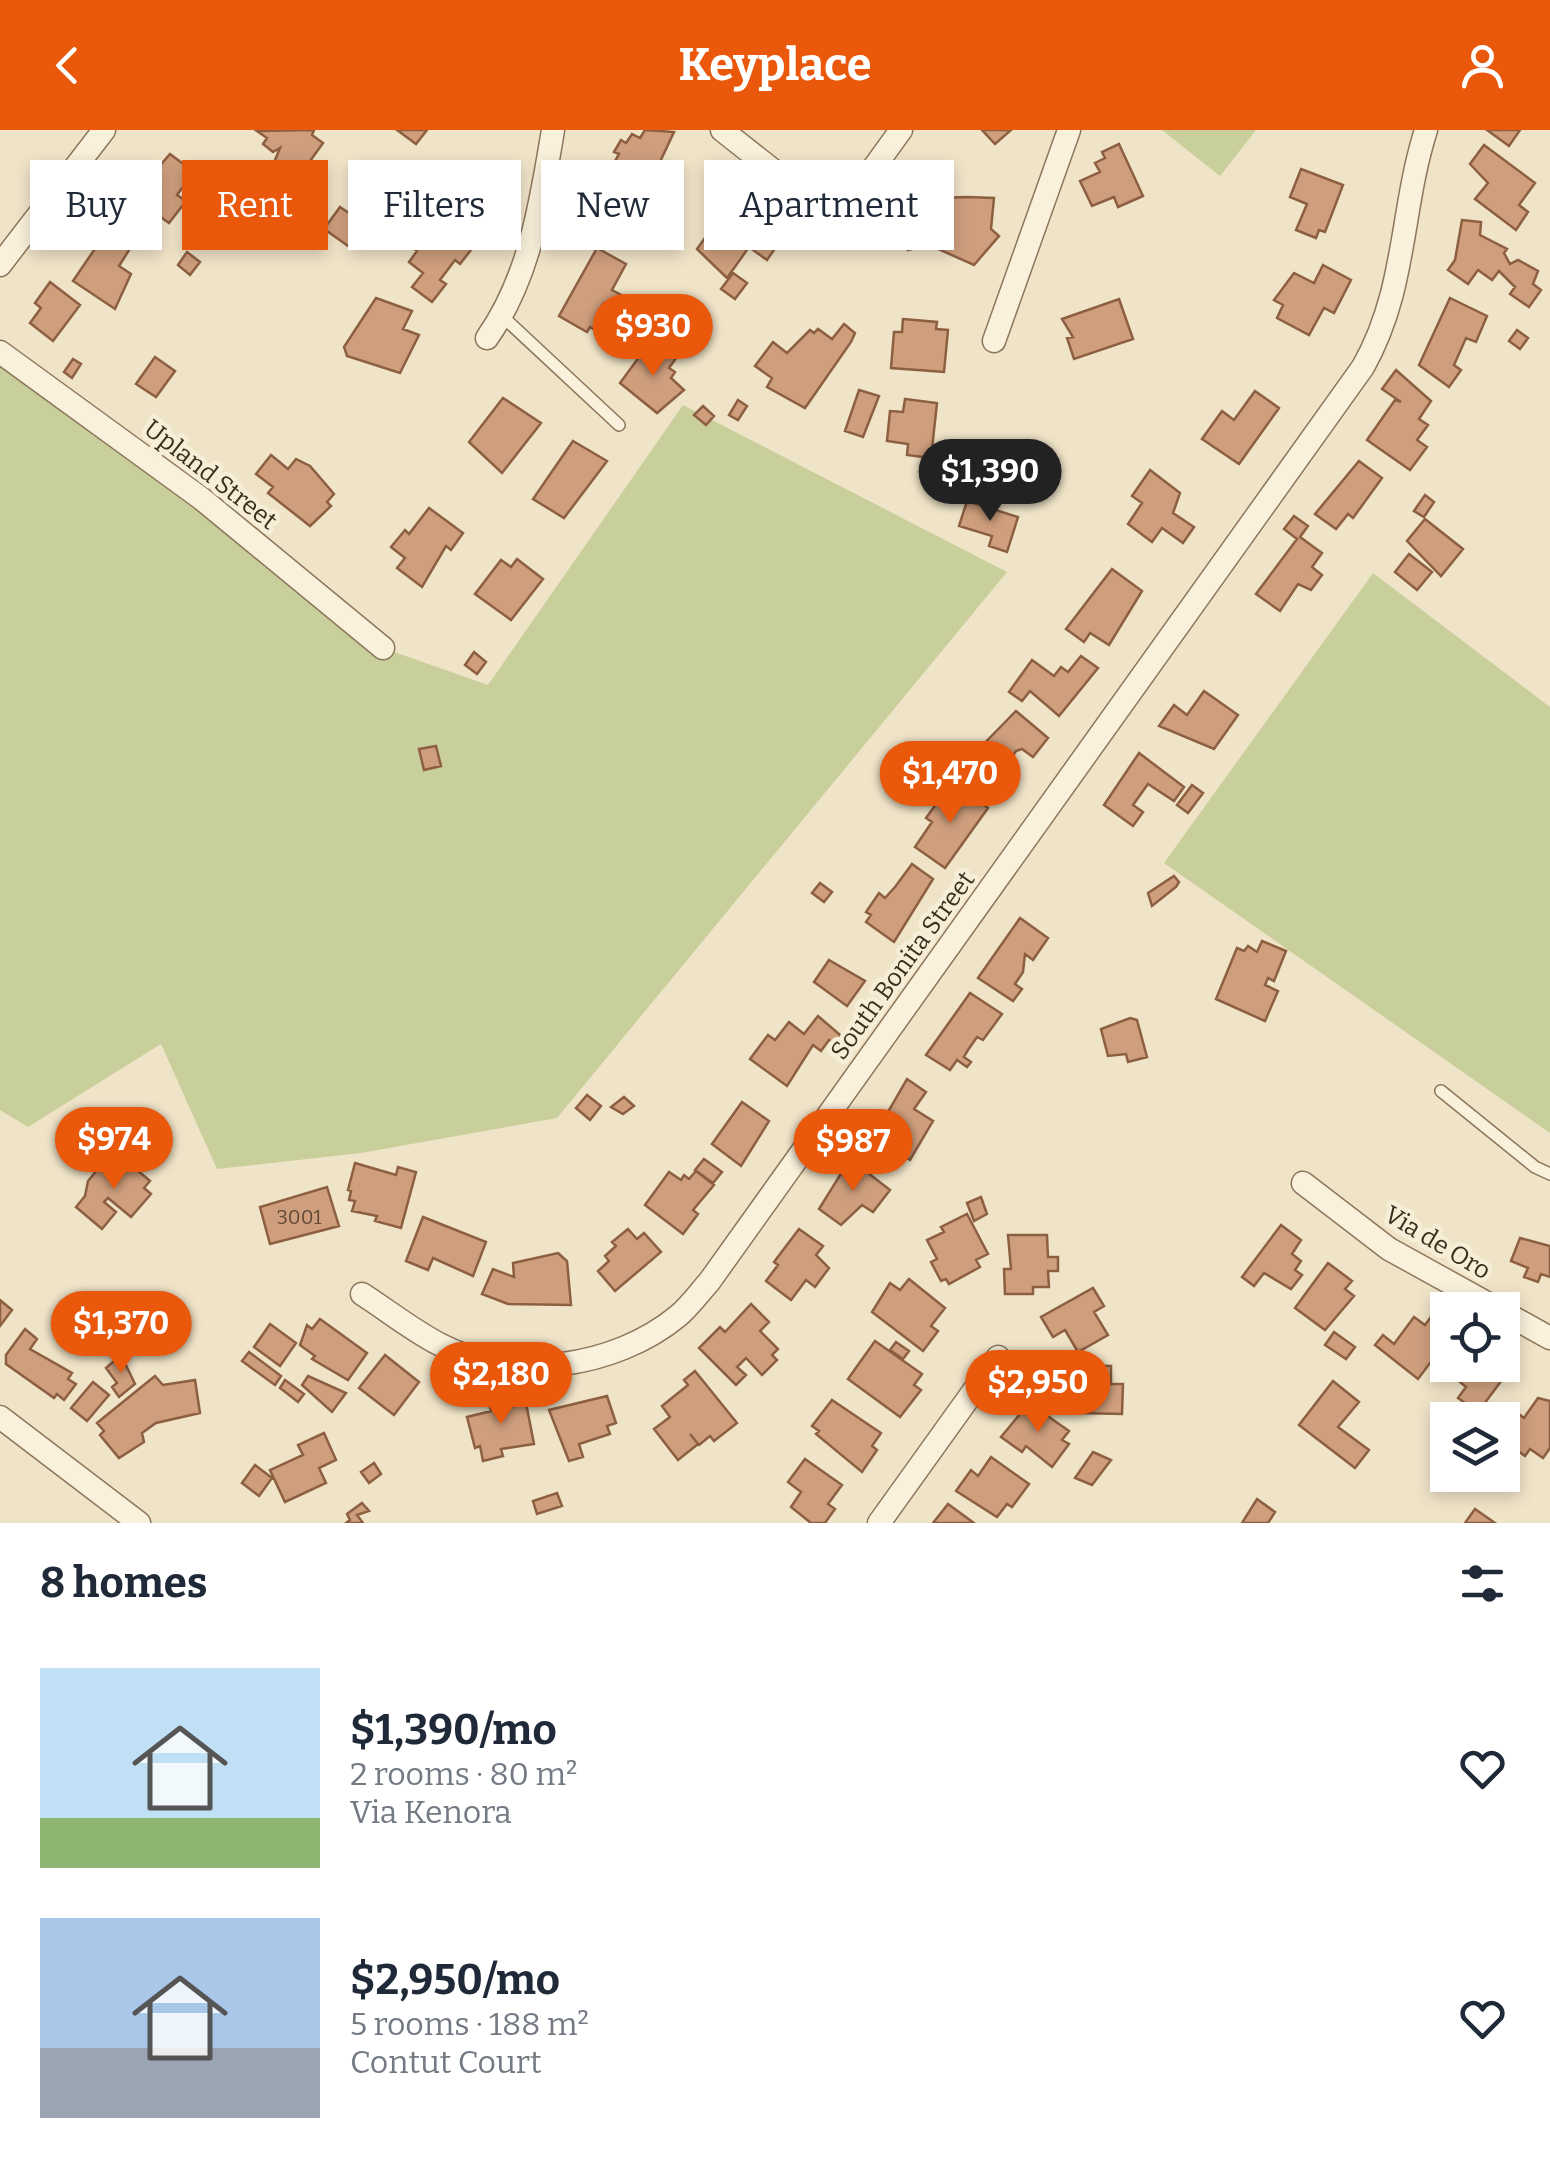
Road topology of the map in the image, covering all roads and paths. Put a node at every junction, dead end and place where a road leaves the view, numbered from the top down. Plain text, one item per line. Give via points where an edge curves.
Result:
1 (104, 130) edge
2 (553, 130) edge
3 (722, 130) edge
4 (902, 130) edge
5 (1069, 130) edge
6 (1426, 130) edge
7 (0, 265) edge
8 (502, 316) junction
9 (486, 338) dead end
10 (994, 341) dead end
11 (0, 352) edge
12 (618, 425) dead end
13 (382, 648) dead end
14 (1440, 1090) dead end
15 (1550, 1174) edge
16 (1304, 1184) dead end
17 (362, 1294) dead end
18 (1550, 1338) edge
19 (998, 1357) dead end
20 (0, 1418) edge
21 (139, 1523) edge
22 (879, 1523) edge

1 - 7 street
2 - 8 street via 535,237
3 - 4 street via 836,220
5 - 10 street
6 - 17 street, South Bonita Street via 1396,290 1363,367 709,1282 678,1316 621,1350 579,1362 518,1366 440,1345
8 - 9 street
8 - 12 lane
11 - 13 street, Upland Street via 202,499
14 - 15 lane
16 - 18 street, Via de Oro via 1389,1250
19 - 22 street
20 - 21 street

